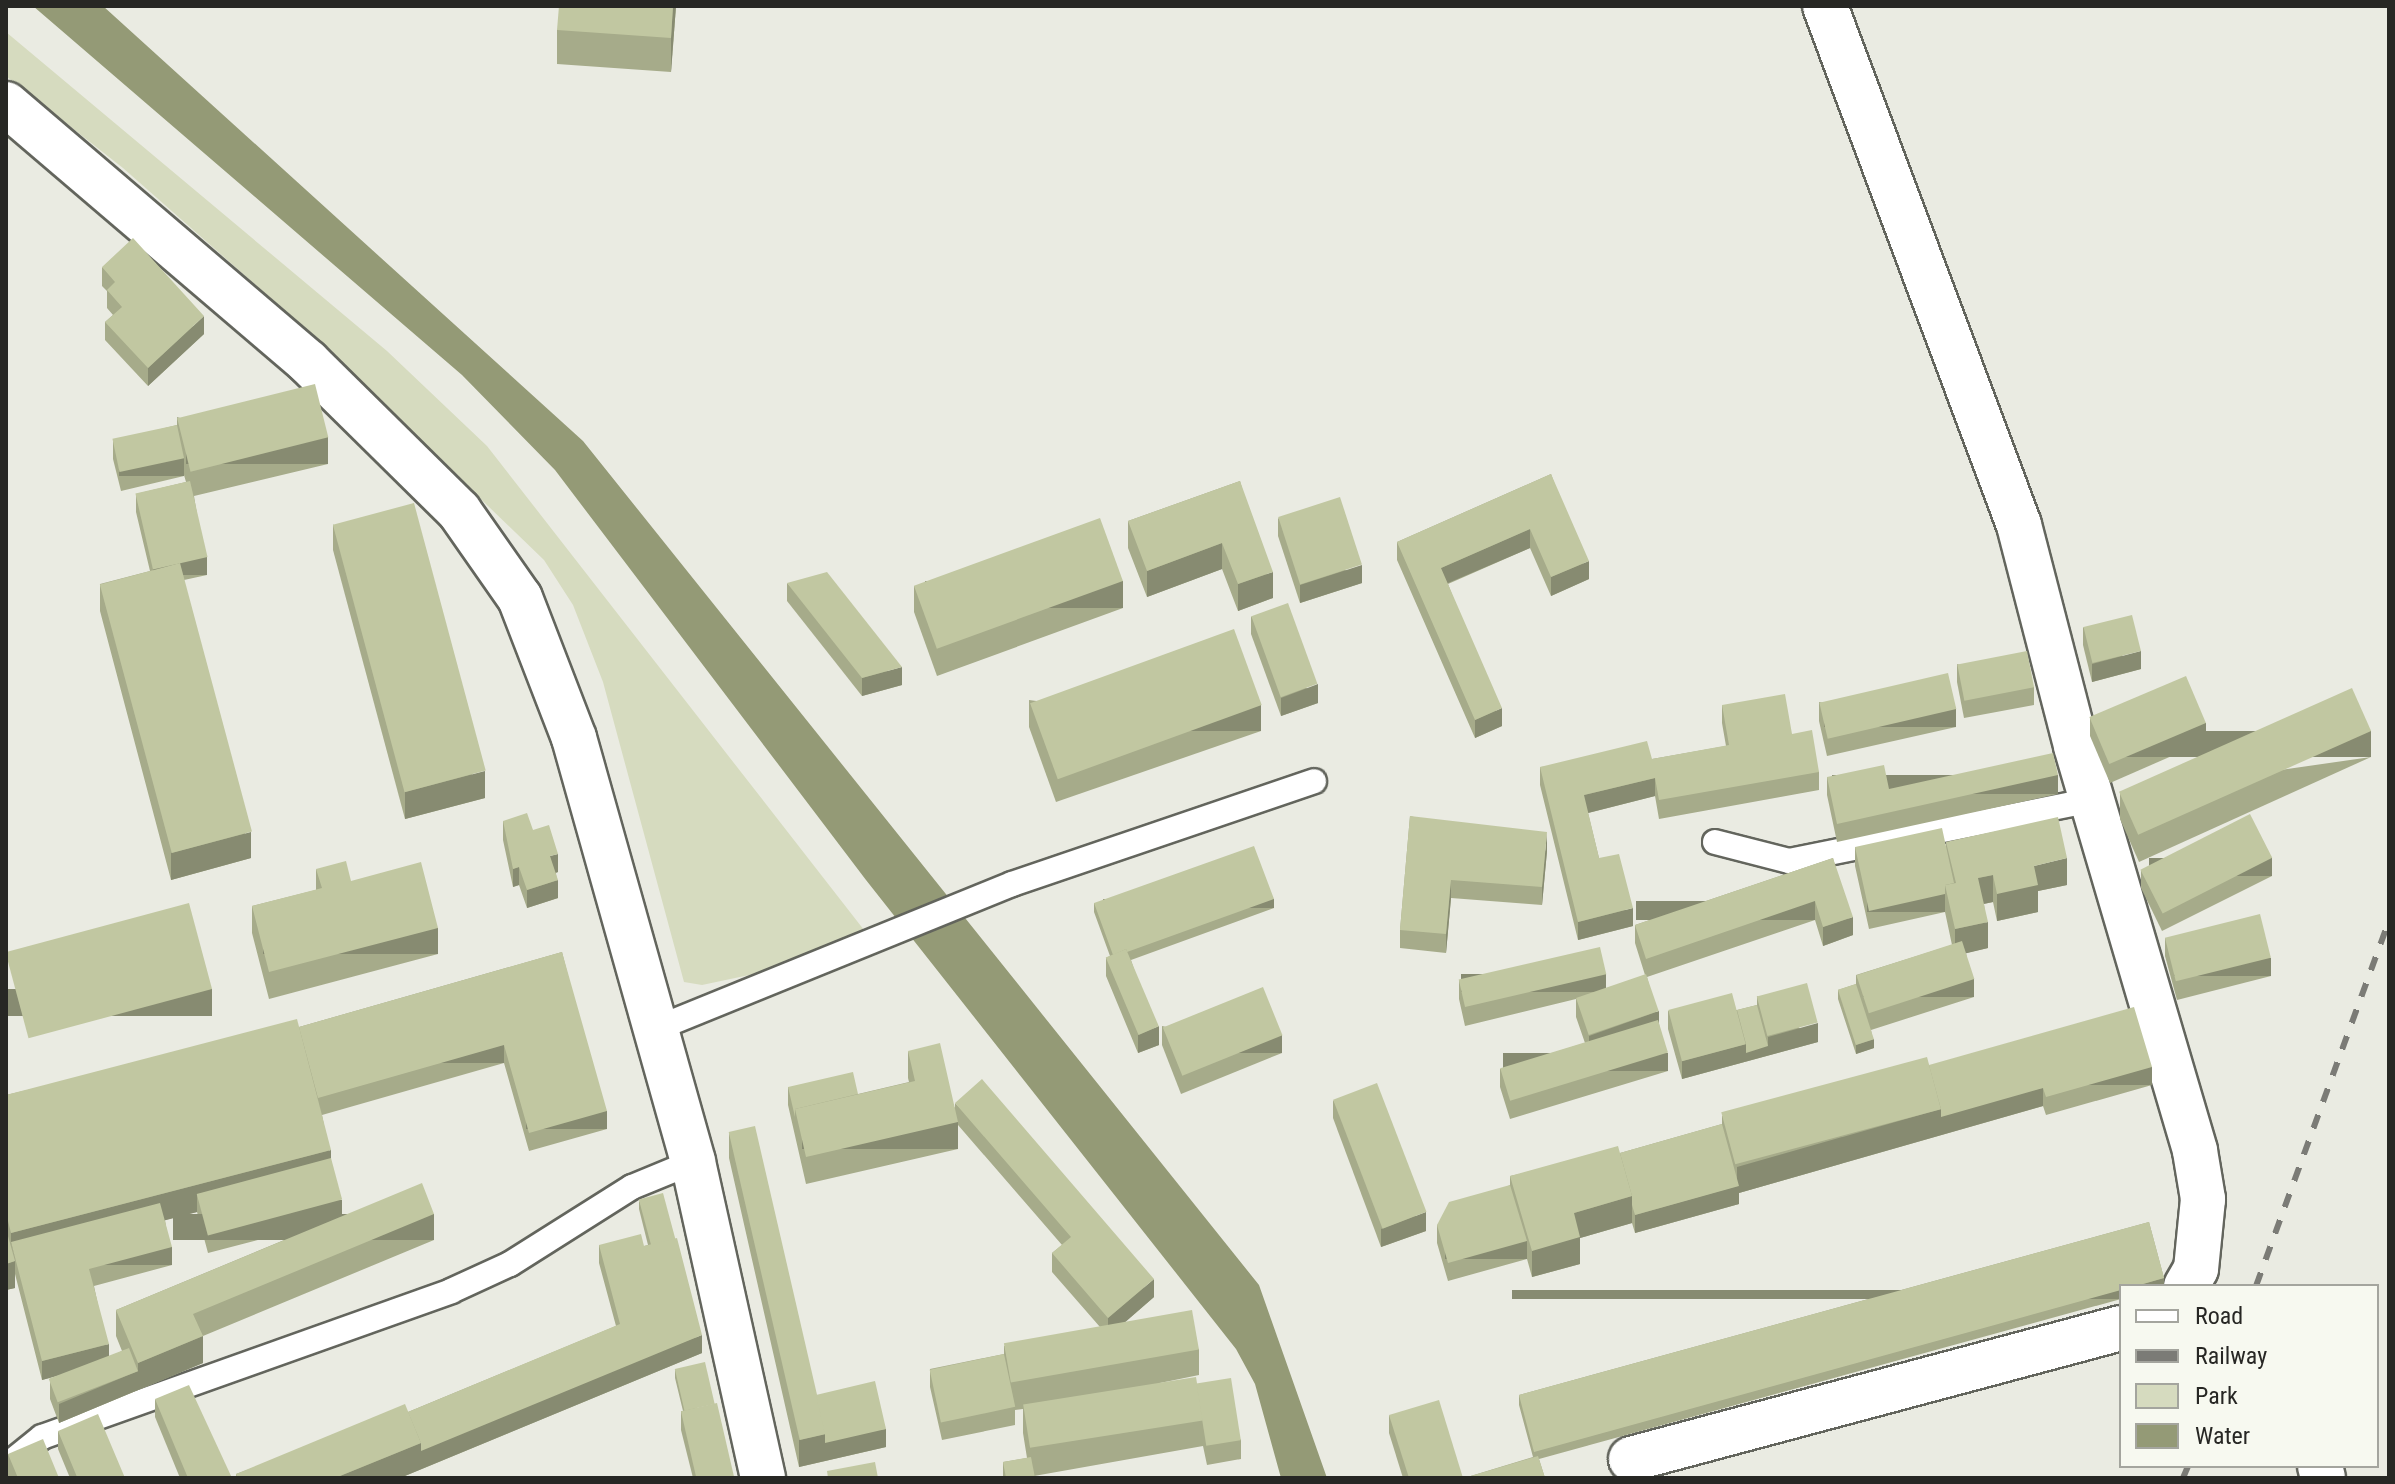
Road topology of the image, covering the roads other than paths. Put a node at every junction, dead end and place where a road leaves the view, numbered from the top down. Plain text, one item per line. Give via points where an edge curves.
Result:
1 (1825, 6) edge
2 (6, 104) edge
3 (1314, 781) dead end
4 (2092, 800) junction
5 (1715, 842) dead end
6 (655, 1029) junction
7 (693, 1162) junction
8 (2187, 1284) edge
9 (2119, 1329) edge
10 (1631, 1459) dead end
11 (6, 1466) edge
12 (763, 1478) edge

1 - 4 street via 2019,525
2 - 6 street via 308,362 459,511 520,598 574,738
3 - 6 lane via 963,904
4 - 5 lane via 1789,861
4 - 8 street via 2195,1151 2203,1199 2196,1269
6 - 7 street
7 - 11 lane via 632,1187 510,1264 451,1291 42,1437
7 - 12 street
9 - 10 street

